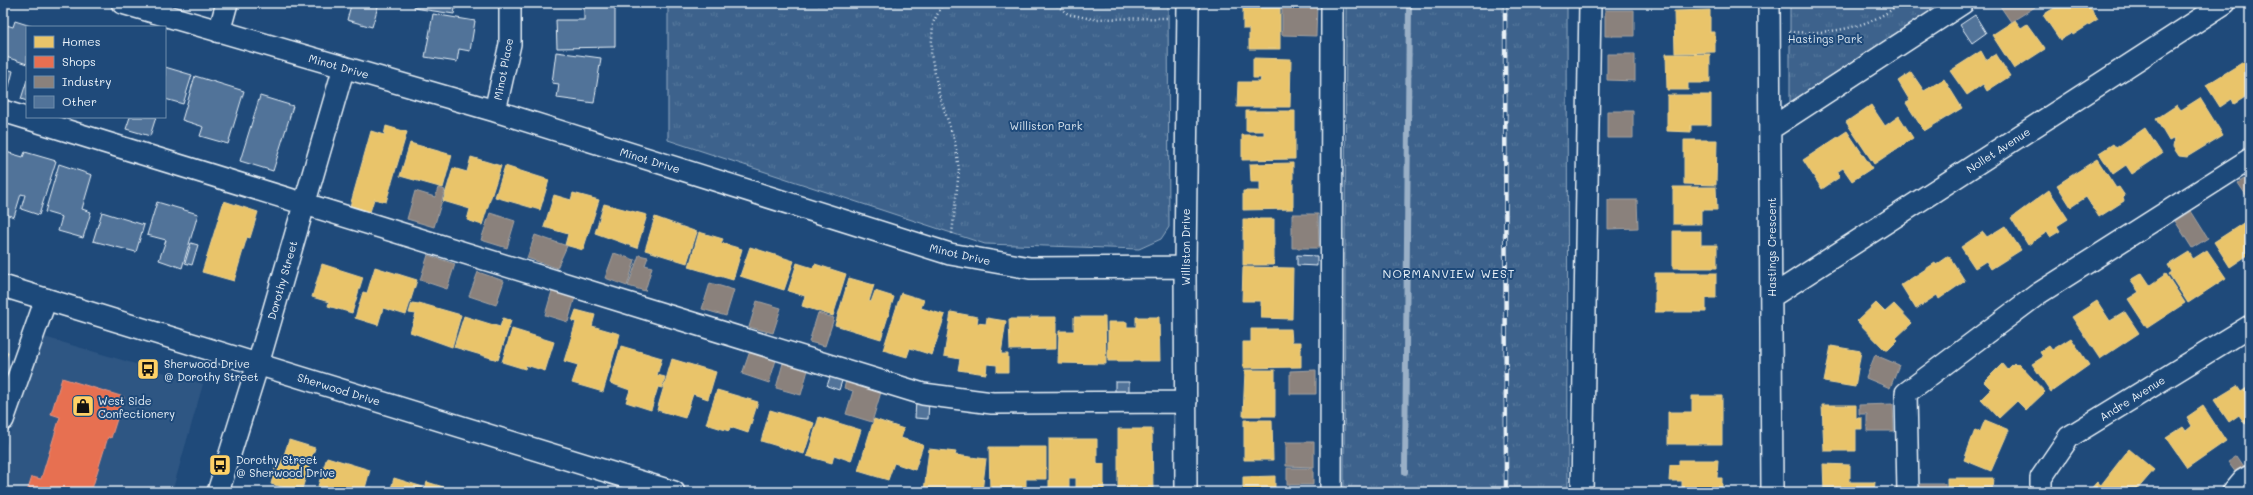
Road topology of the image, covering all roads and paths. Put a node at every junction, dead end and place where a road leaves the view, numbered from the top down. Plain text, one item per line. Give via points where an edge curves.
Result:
1 (122, 3) edge
2 (227, 3) edge
3 (510, 3) edge
4 (943, 3) edge
5 (1054, 3) edge
6 (1332, 3) edge
7 (1590, 3) edge
8 (1768, 3) edge
9 (1902, 3) edge
10 (1963, 3) edge
11 (2225, 3) edge
12 (1188, 10) edge
13 (1769, 31) junction
14 (219, 32) junction
15 (344, 67) junction
16 (494, 111) junction
17 (3, 112) edge
18 (1770, 129) junction
19 (2250, 159) edge
20 (304, 203) junction
21 (950, 254) junction
22 (1185, 267) junction
23 (3, 286) edge
24 (1771, 297) junction
25 (46, 299) junction
26 (2250, 326) edge
27 (258, 364) junction
28 (1186, 402) junction
29 (3, 420) edge
30 (2250, 476) edge
31 (218, 492) edge
32 (674, 492) edge
33 (1186, 492) edge
34 (1332, 492) edge
35 (1582, 492) edge
36 (1772, 492) edge
37 (1908, 492) edge
38 (2041, 492) edge
39 (2233, 492) edge

1 - 14 street, Minot Drive
2 - 14 street
3 - 16 street, Minot Place via 510,44
4 - 21 path via 933,23 931,54 939,94 955,142 959,170
5 - 12 path via 1068,14 1092,18
6 - 34 street
7 - 35 street
8 - 13 street, Hastings Crescent
9 - 13 path via 1883,17 1852,28 1818,33
10 - 18 street
11 - 24 street, Nollet Avenue
12 - 22 street, Williston Drive
13 - 18 street, Hastings Crescent
14 - 15 street, Minot Drive
15 - 16 street, Minot Drive
15 - 20 street, Dorothy Street
16 - 21 street, Minot Drive
17 - 20 street
18 - 24 street, Hastings Crescent
19 - 37 street via 2038,294 1906,393
20 - 27 street, Dorothy Street
20 - 28 street via 923,394 992,403
21 - 22 street, Minot Drive via 1030,268
22 - 28 street, Williston Drive
23 - 25 street, Sherwood Drive
24 - 36 street, Hastings Crescent
25 - 27 street, Sherwood Drive
25 - 29 street
26 - 38 street, Andre Avenue via 2069,437 2041,478
27 - 31 street, Dorothy Street
27 - 32 street, Sherwood Drive
28 - 33 street, Williston Drive
30 - 39 street

